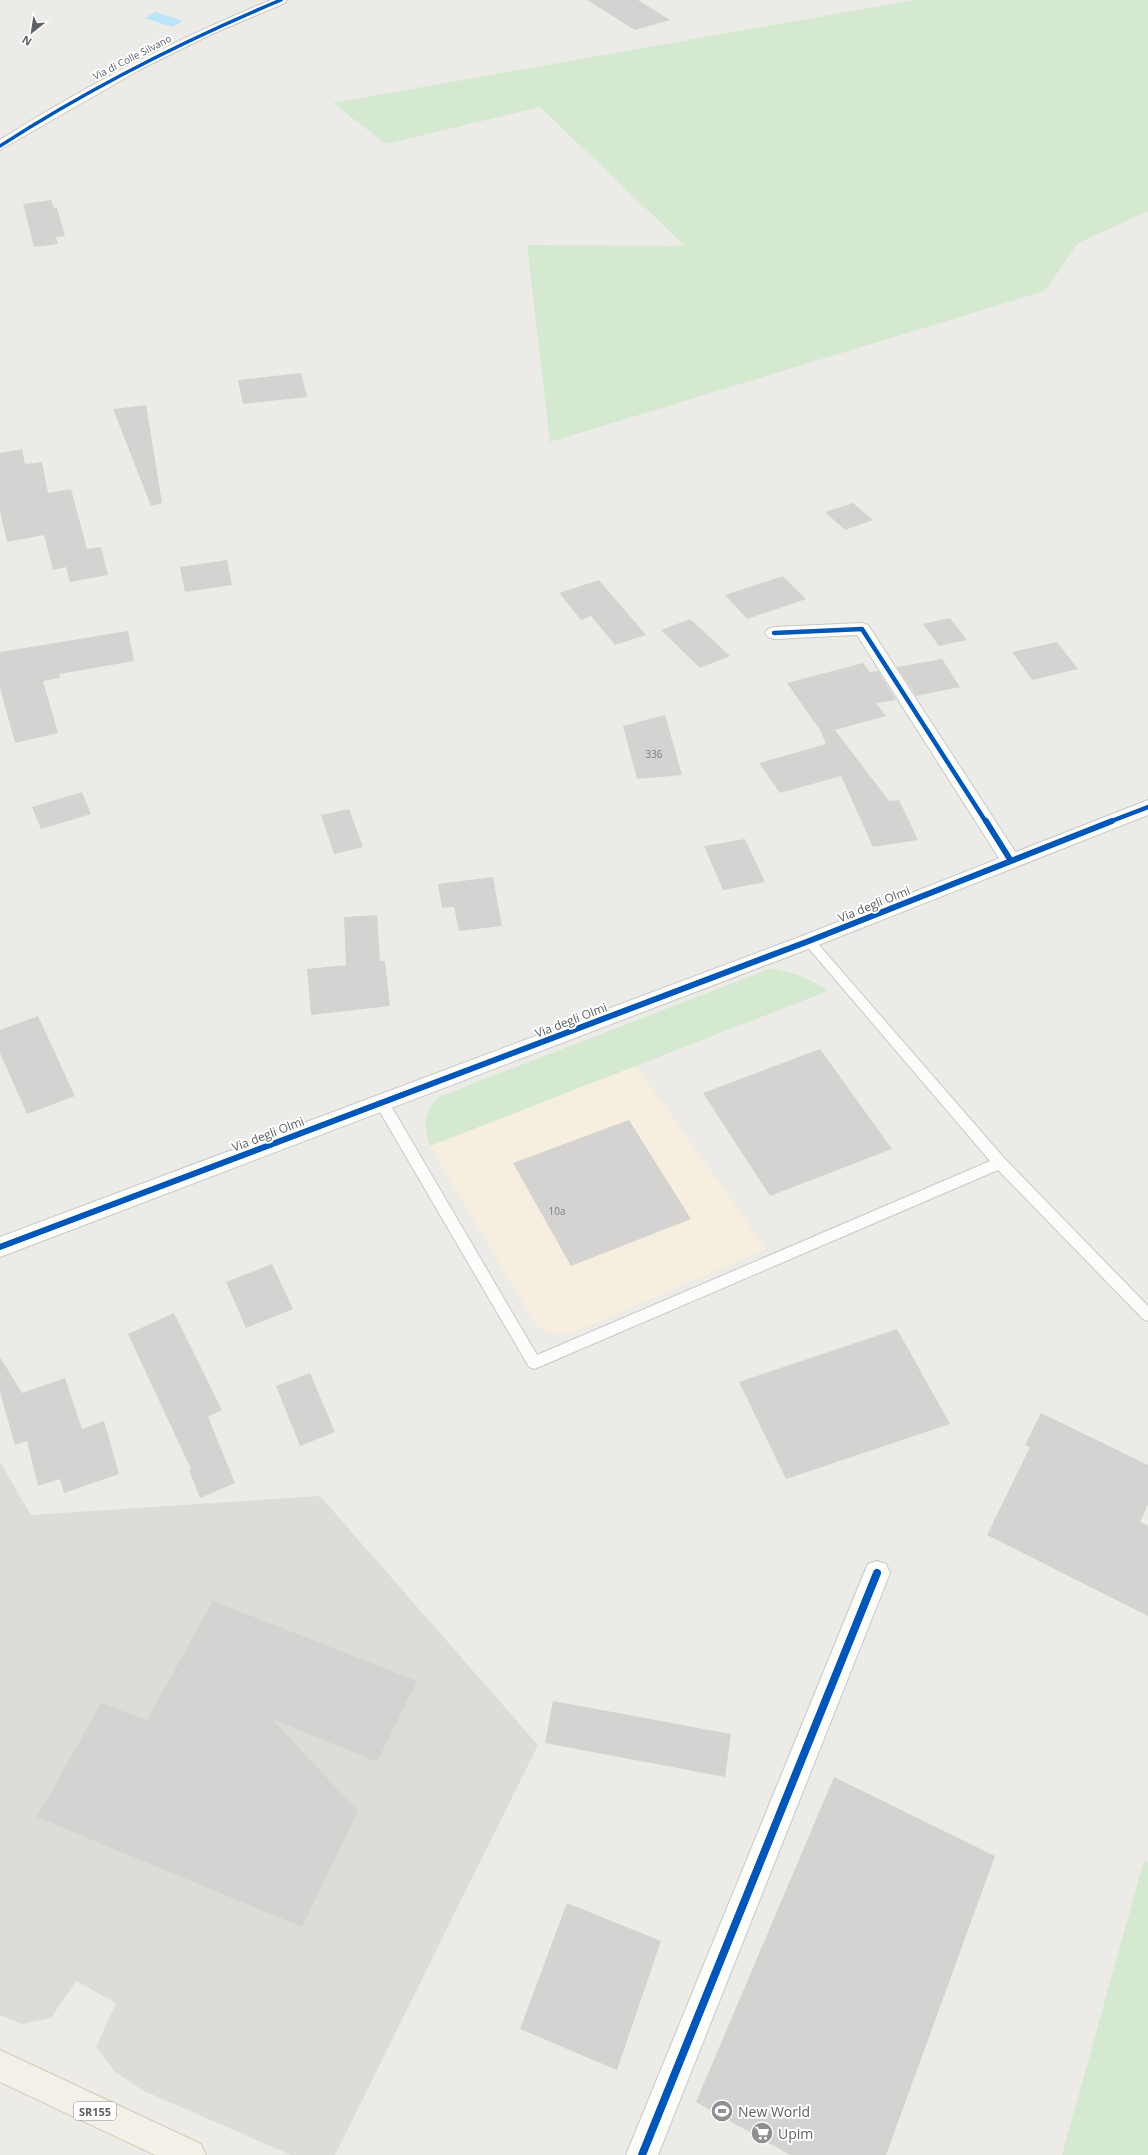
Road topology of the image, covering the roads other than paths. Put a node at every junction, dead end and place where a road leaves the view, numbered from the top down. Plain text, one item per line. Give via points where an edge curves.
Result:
1 (281, 0) edge
2 (0, 146) edge
3 (774, 633) dead end
4 (1148, 807) edge
5 (1011, 861) junction
6 (809, 941) junction
7 (382, 1104) junction
8 (1000, 1163) junction
9 (0, 1247) edge
10 (1148, 1315) edge
11 (877, 1573) dead end
12 (0, 2066) edge
13 (190, 2155) edge
14 (642, 2155) edge

1 - 2 street, Via di Colle Silvano via 194,36 130,68 49,114
3 - 5 street via 862,630
4 - 5 street, Via degli Olmi
5 - 6 street, Via degli Olmi
6 - 7 street, Via degli Olmi
6 - 8 lane
7 - 8 lane via 534,1363
7 - 9 street, Via degli Olmi
8 - 10 lane
11 - 14 street
12 - 13 main road, SR155

